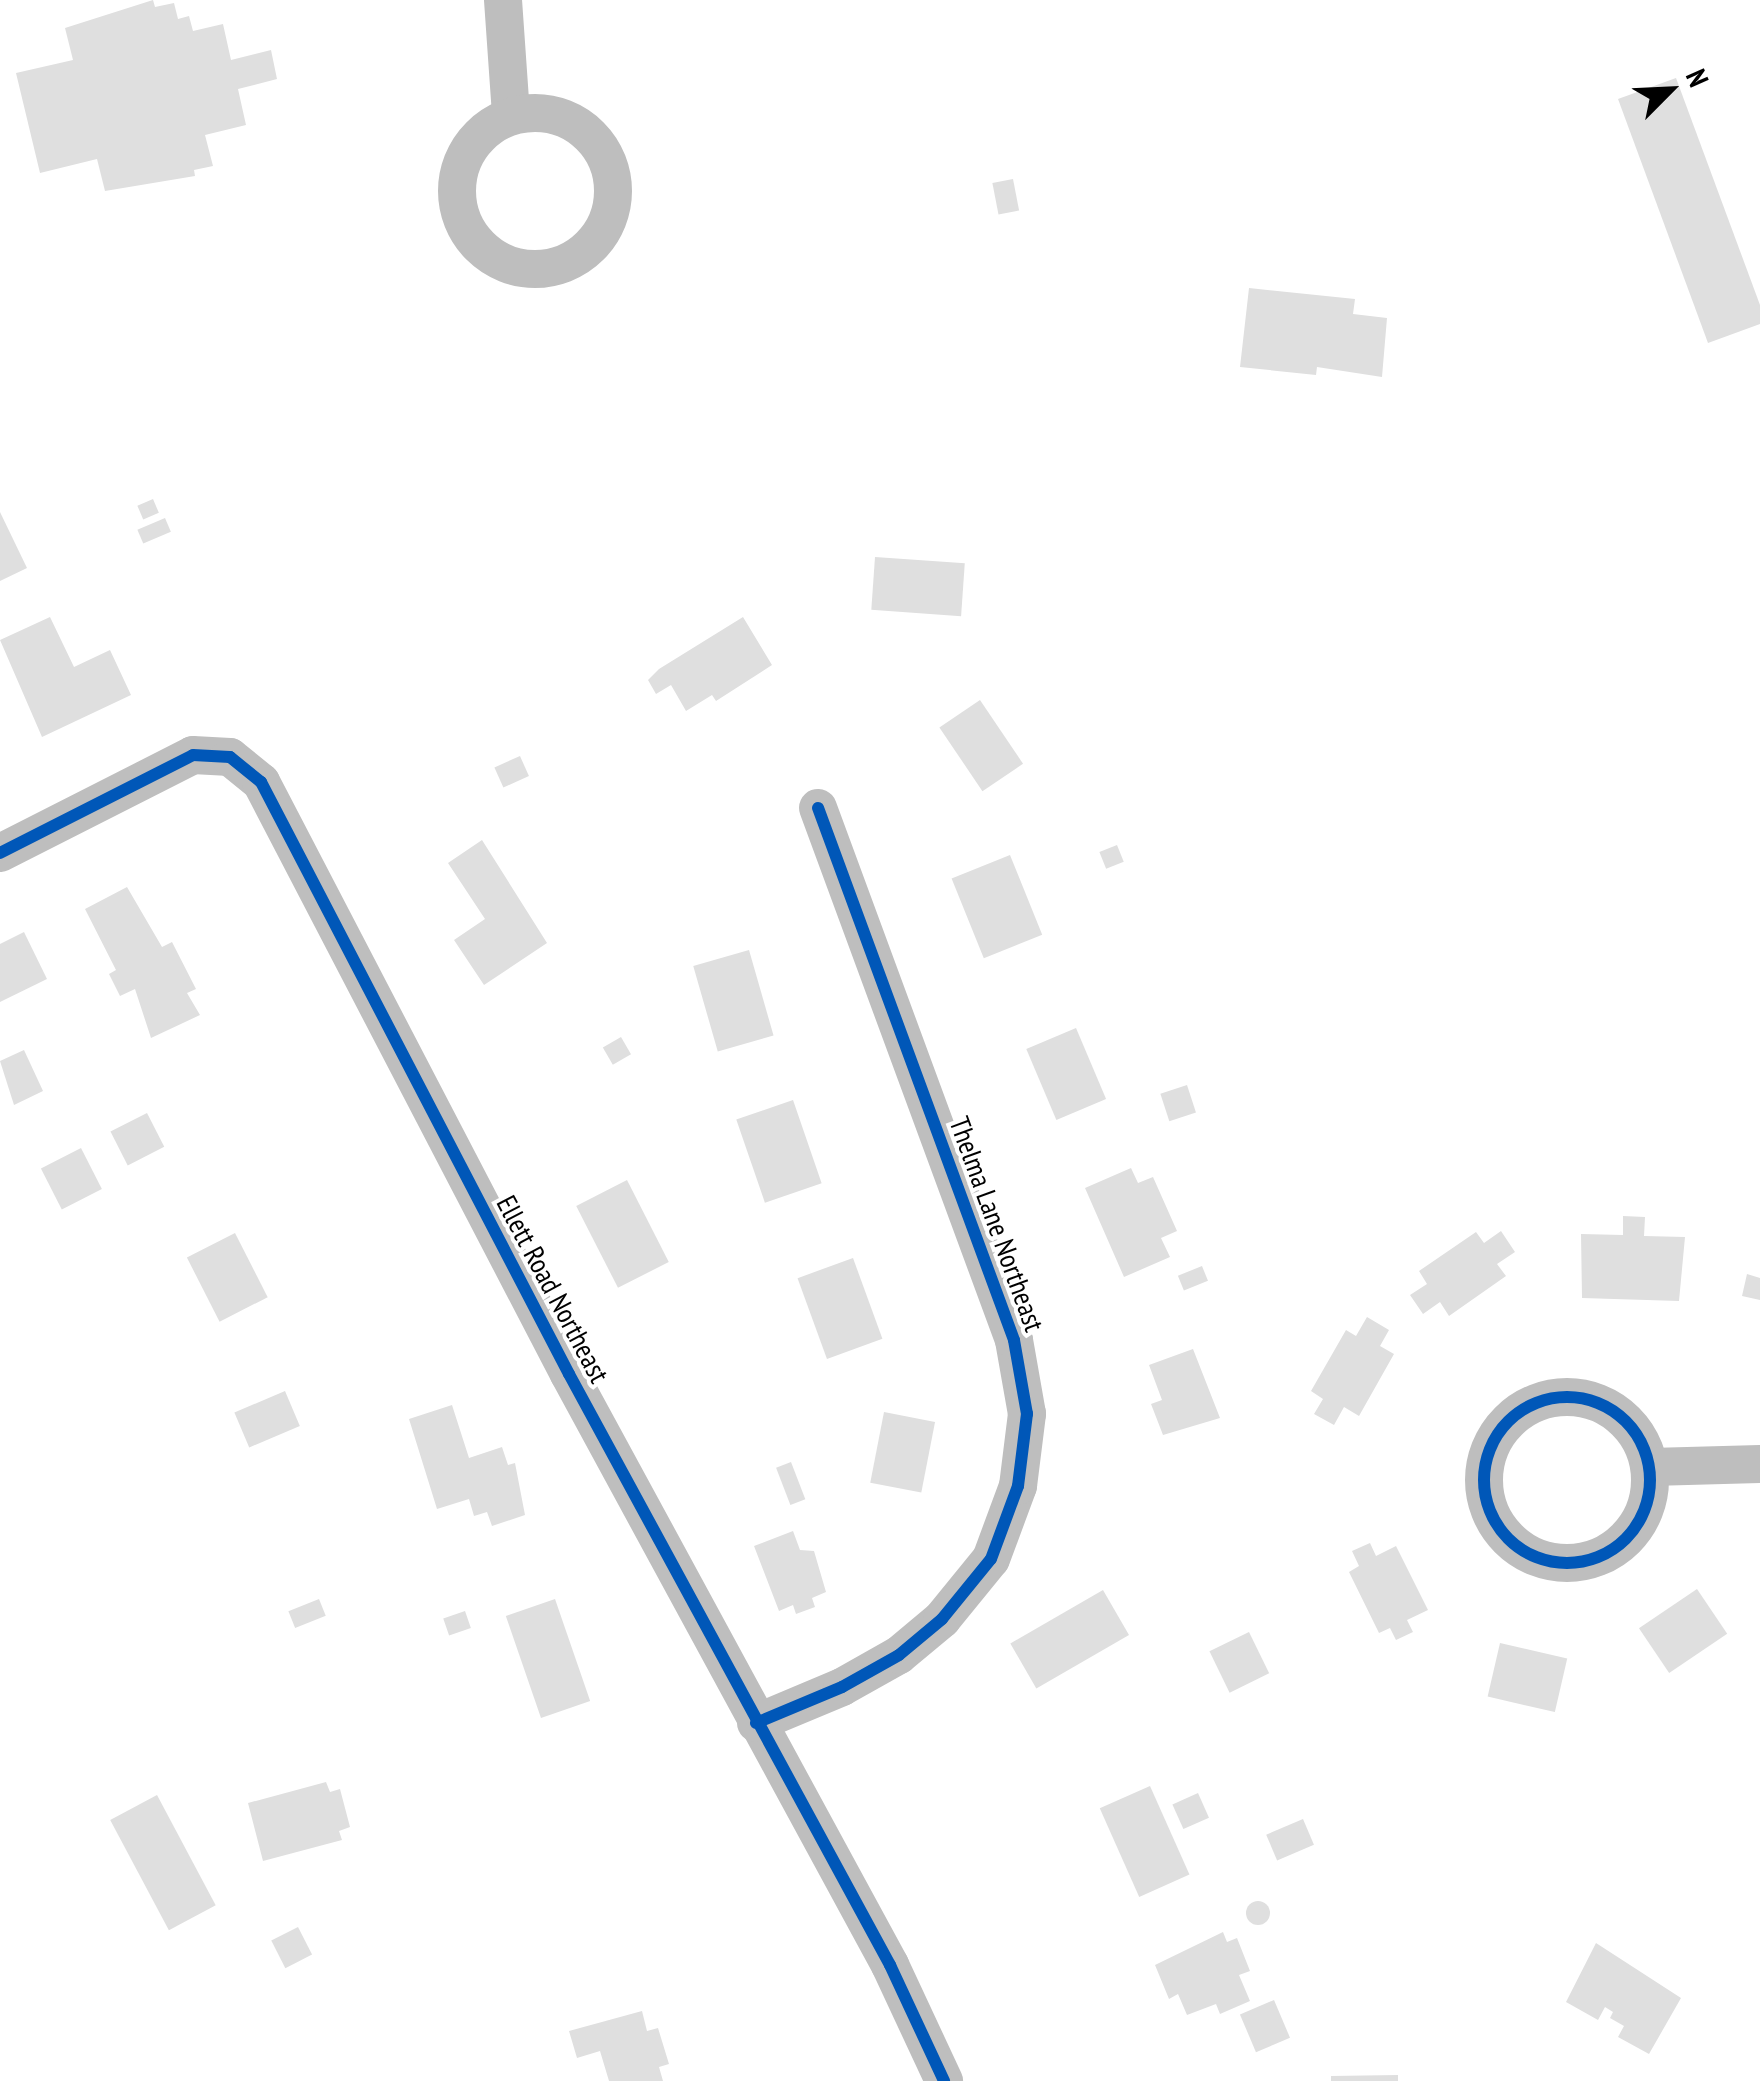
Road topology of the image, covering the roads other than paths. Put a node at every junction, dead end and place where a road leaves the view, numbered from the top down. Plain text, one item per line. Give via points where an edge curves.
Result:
1 (503, 0) edge
2 (511, 113) junction
3 (818, 808) dead end
4 (1, 849) edge
5 (1760, 1464) edge
6 (1651, 1467) junction
7 (756, 1722) junction
8 (944, 2081) edge

1 - 2 street
2 - 2 street via 571,122 594,140 610,170 613,203 603,230 578,256 550,266 500,263 474,240 459,210 457,182 468,153 485,130
3 - 7 street, Thelma Lane Northeast via 1014,1340 1027,1414 1018,1486 991,1559 942,1619 899,1655 842,1687
4 - 7 street, Ellett Road Northeast via 193,755 230,758 261,782
5 - 6 street
6 - 6 street via 1640,1438 1620,1414 1592,1399 1562,1395 1532,1403 1506,1421 1486,1457 1485,1499 1504,1536 1538,1560 1579,1564 1611,1553 1635,1530 1649,1500
7 - 8 street, Ellett Road Northeast via 890,1966

